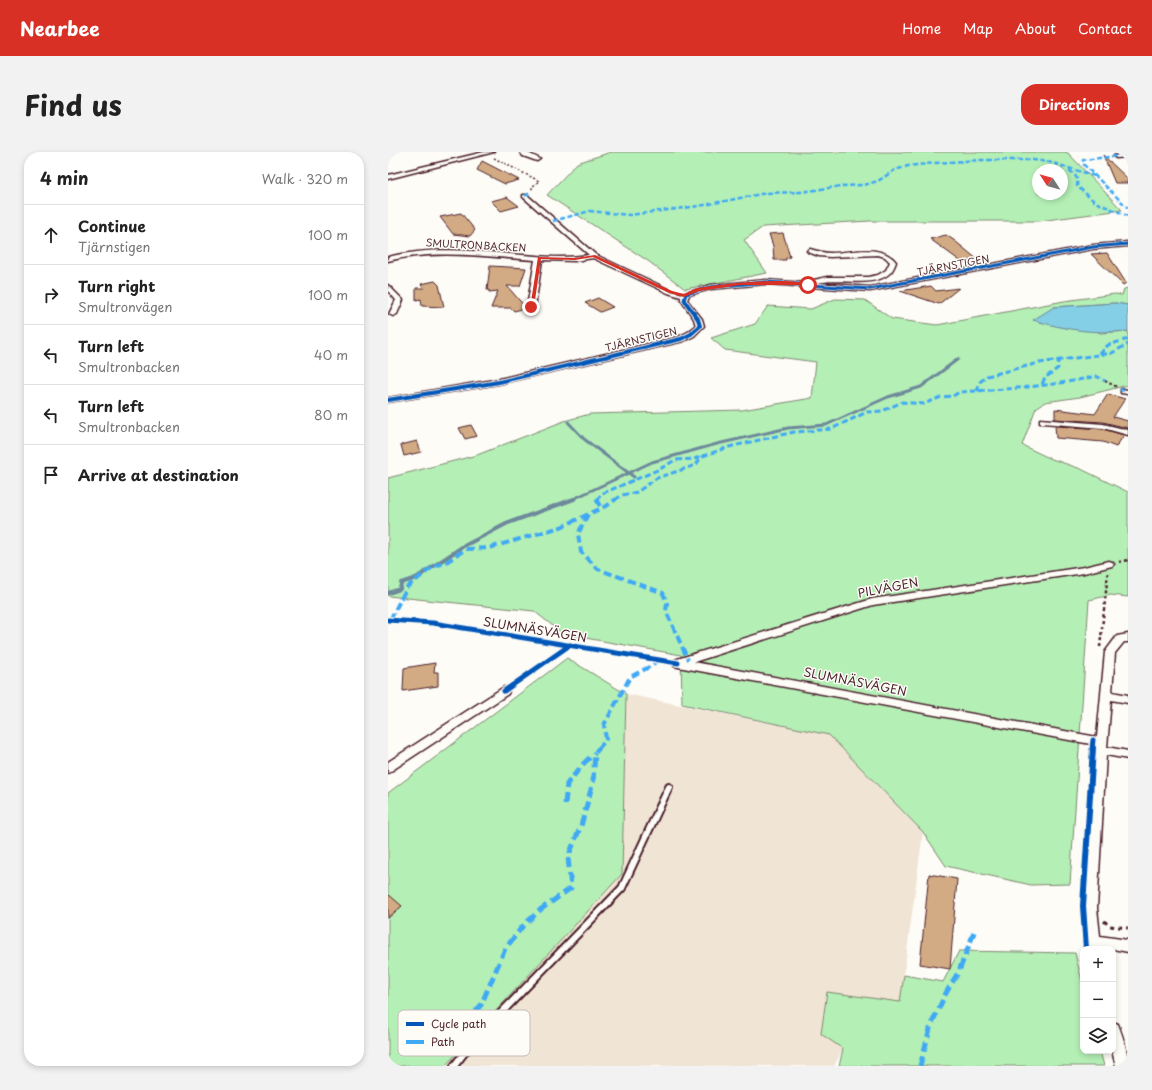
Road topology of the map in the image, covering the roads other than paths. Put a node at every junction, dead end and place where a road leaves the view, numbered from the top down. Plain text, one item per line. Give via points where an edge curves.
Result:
1 (491, 152) edge
2 (523, 152) edge
3 (454, 154) dead end
4 (1128, 154) edge
5 (1116, 156) dead end
6 (537, 159) dead end
7 (459, 160) junction
8 (388, 178) edge
9 (527, 195) road end
10 (1128, 244) edge
11 (810, 251) dead end
12 (594, 256) junction
13 (539, 258) junction
14 (388, 259) edge
15 (808, 285) junction
16 (388, 287) edge
17 (684, 296) junction
18 (531, 307) dead end
19 (393, 314) dead end
20 (388, 400) edge
21 (1043, 421) dead end
22 (1128, 434) edge
23 (1109, 564) dead end
24 (1128, 638) edge
25 (678, 663) joint
26 (504, 691) dead end
27 (1106, 695) junction
28 (1128, 699) edge
29 (1102, 746) junction
30 (1128, 755) edge
31 (388, 768) edge
32 (669, 787) dead end
33 (1095, 945) edge
34 (1128, 946) edge
35 (504, 1010) edge
36 (1116, 1040) edge
37 (462, 1056) edge
38 (454, 1066) edge
39 (1123, 1066) edge

1 - 7 street
2 - 6 street
3 - 7 street
4 - 5 street
7 - 8 street
9 - 12 street
10 - 15 street, TJÄRNSTIGEN via 1093,247 886,287 862,289
11 - 15 street via 827,256 874,252 886,255 892,266 886,273 870,278 820,279
12 - 13 street, SMULTRONBACKEN via 575,259
12 - 17 street via 670,292
13 - 14 street, SMULTRONBACKEN via 436,251 412,252
13 - 18 street, SMULTRONBACKEN
15 - 17 street, TJÄRNSTIGEN via 747,283 698,290
16 - 19 street via 400,300
17 - 20 street, TJÄRNSTIGEN via 700,323 696,330 681,339 550,371
21 - 22 street via 1103,426
23 - 25 street, PILVÄGEN via 872,602
24 - 27 street via 1121,639 1110,652
25 - 29 street, SLUMNÄSVÄGEN
26 - 31 street
27 - 28 street
27 - 29 street
29 - 30 street, SLUMNÄSVÄGEN
29 - 33 street via 1091,908
32 - 35 lane via 622,888
33 - 34 street
36 - 39 street
37 - 38 lane

